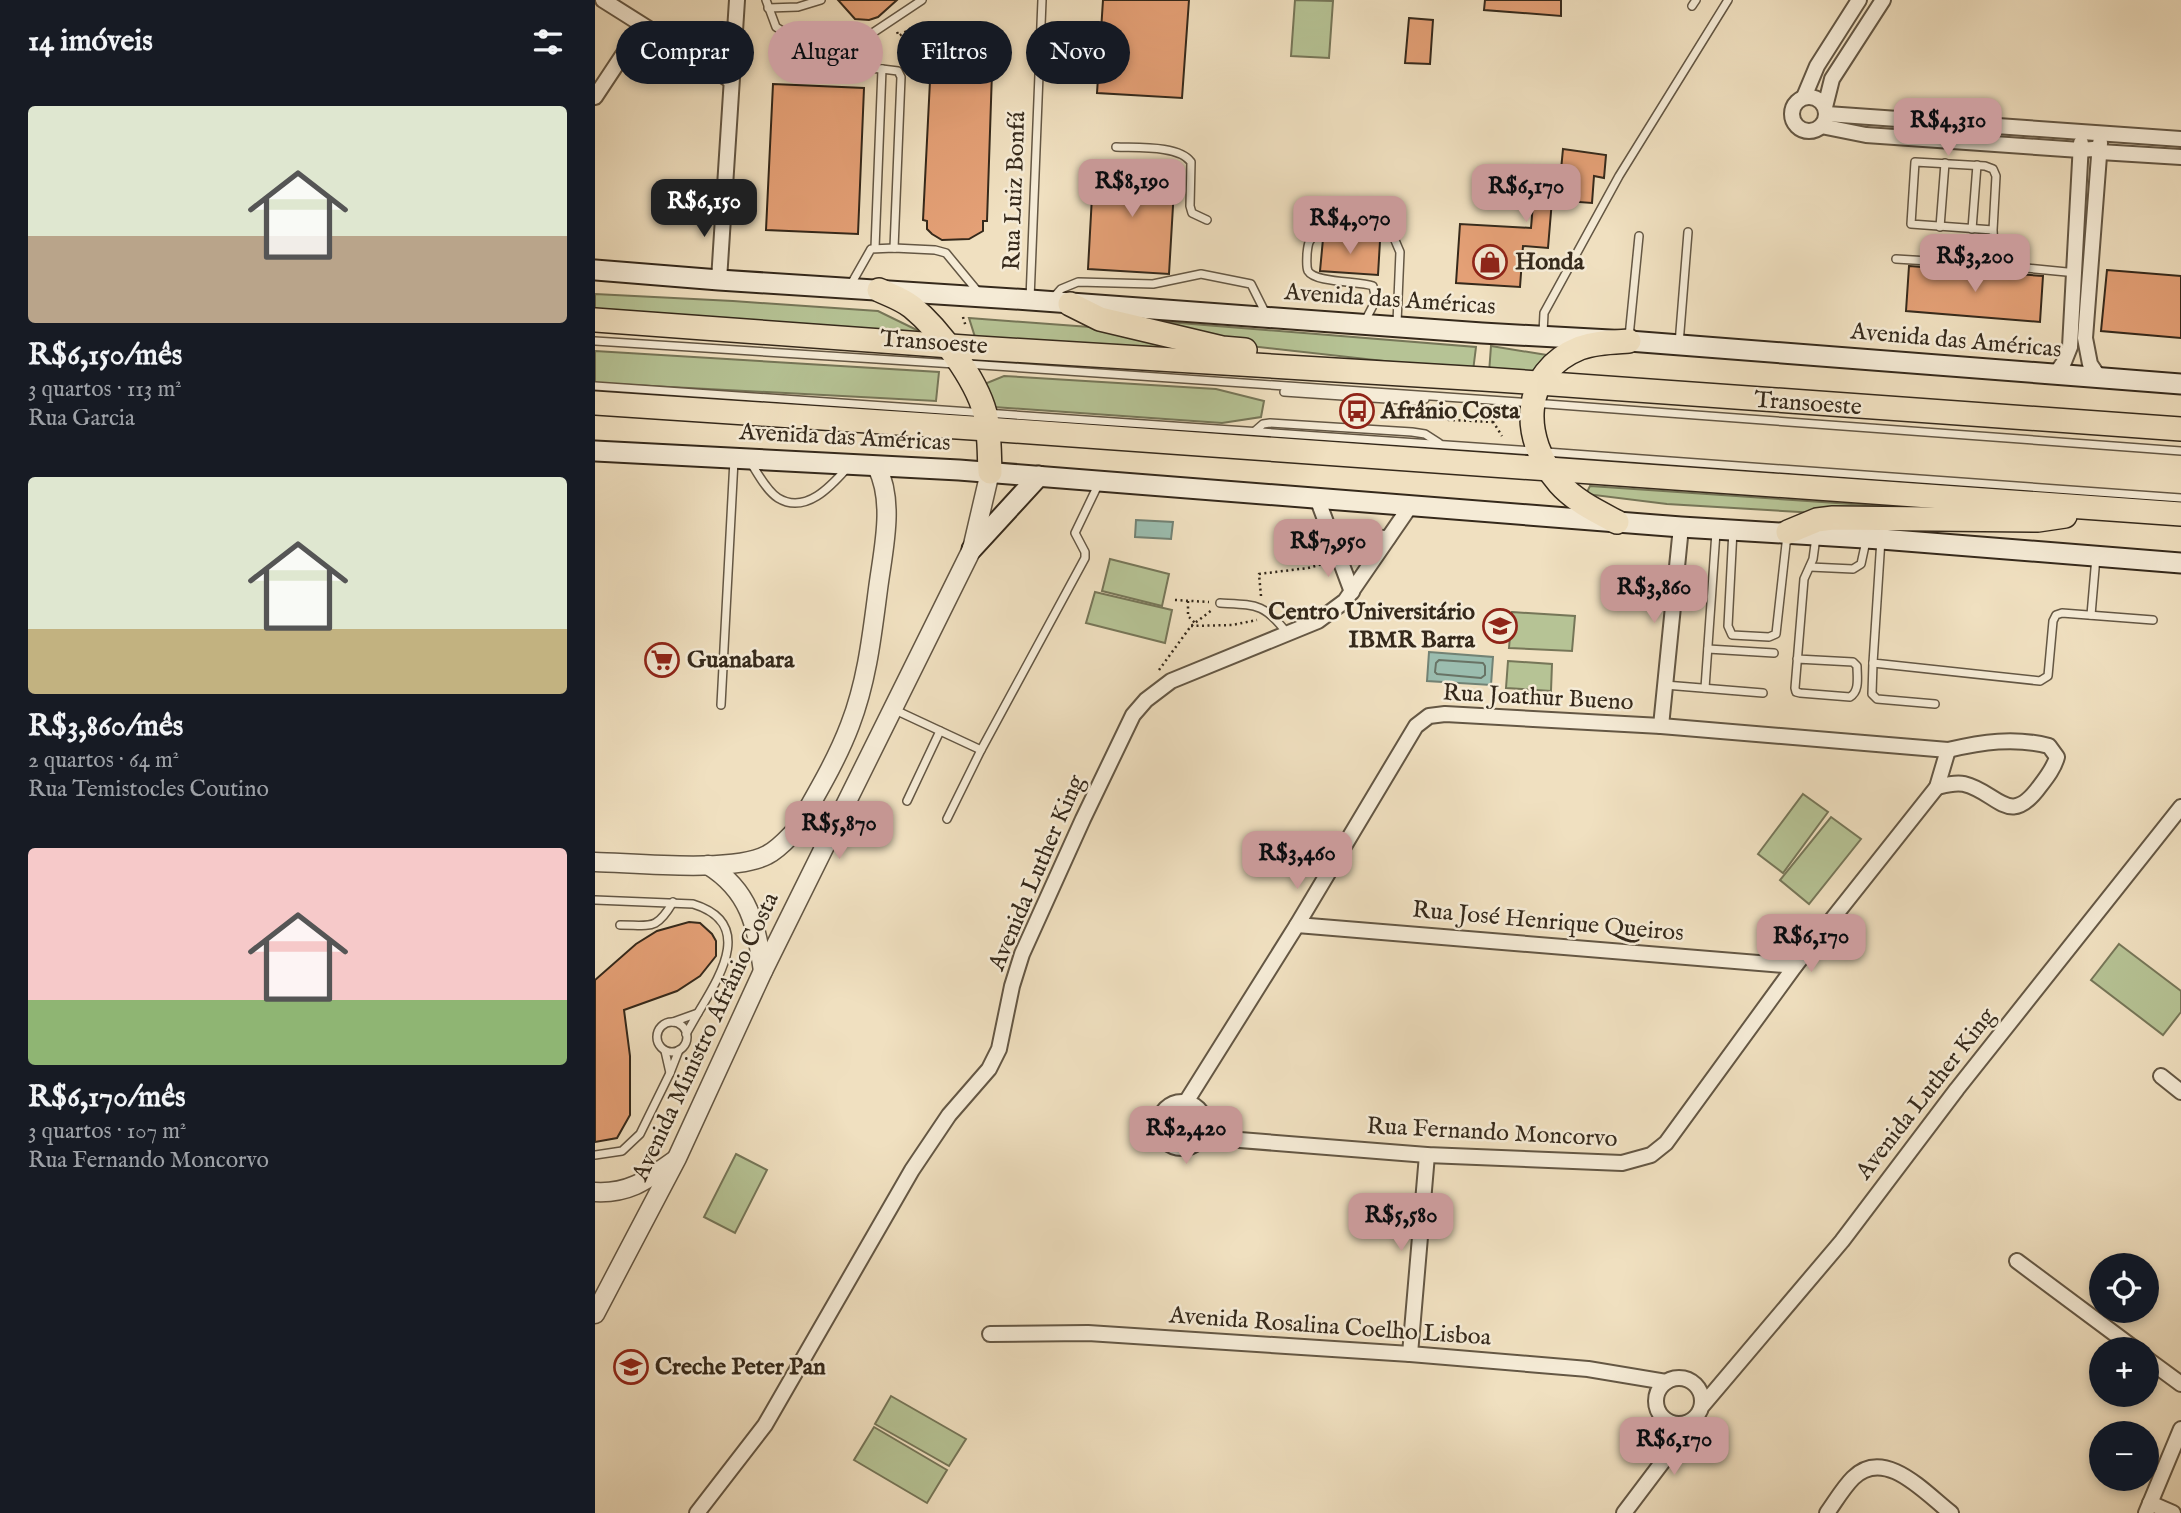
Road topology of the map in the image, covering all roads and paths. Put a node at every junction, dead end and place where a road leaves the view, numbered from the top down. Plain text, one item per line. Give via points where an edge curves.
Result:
1 (603, 0) edge
2 (737, 0) edge
3 (821, 0) edge
4 (922, 0) edge
5 (1042, 0) edge
6 (1728, 0) edge
7 (1860, 0) edge
8 (1883, 0) edge
9 (767, 4) edge
10 (634, 21) edge
11 (735, 21) edge
12 (616, 65) edge
13 (883, 69) edge
14 (730, 84) edge
15 (881, 84) edge
16 (595, 97) edge
17 (1804, 97) junction
18 (1824, 116) junction
19 (1961, 123) junction
20 (2082, 131) junction
21 (2101, 133) junction
22 (2181, 139) edge
23 (1959, 141) junction
24 (1116, 147) dead end
25 (2080, 150) junction
26 (2100, 152) junction
27 (2181, 157) edge
28 (1945, 163) junction
29 (1977, 165) junction
30 (1207, 220) dead end
31 (1940, 227) junction
32 (1972, 229) junction
33 (1993, 230) junction
34 (1688, 232) dead end
35 (1639, 236) dead end
36 (875, 248) junction
37 (894, 248) junction
38 (1896, 259) dead end
39 (1995, 265) junction
40 (595, 270) edge
41 (2073, 272) junction
42 (2091, 274) junction
43 (719, 280) junction
44 (849, 289) junction
45 (879, 290) junction
46 (981, 296) junction
47 (1050, 302) junction
48 (1268, 318) junction
49 (595, 320) edge
50 (1363, 325) junction
51 (1397, 327) junction
52 (1543, 337) junction
53 (595, 341) edge
54 (1629, 341) junction
55 (946, 344) junction
56 (1679, 345) junction
57 (961, 364) junction
58 (1322, 370) junction
59 (2055, 376) junction
60 (2100, 379) junction
61 (2181, 384) edge
62 (595, 386) edge
63 (1536, 393) junction
64 (595, 403) edge
65 (1483, 407) dead end
66 (1431, 419) dead end
67 (986, 420) junction
68 (1493, 422) junction
69 (2181, 429) edge
70 (1505, 442) dead end
71 (595, 451) edge
72 (2181, 451) edge
73 (741, 460) junction
74 (1543, 460) junction
75 (850, 466) junction
76 (877, 467) junction
77 (990, 472) junction
78 (1039, 476) junction
79 (1100, 481) junction
80 (1317, 498) junction
81 (2181, 498) edge
82 (1411, 505) junction
83 (2090, 508) junction
84 (2181, 514) edge
85 (1618, 522) junction
86 (1681, 527) junction
87 (1725, 529) junction
88 (1788, 532) junction
89 (1816, 534) junction
90 (1330, 537) junction
91 (1388, 538) junction
92 (1874, 538) junction
93 (972, 549) junction
94 (2096, 556) junction
95 (1340, 560) junction
96 (2181, 564) edge
97 (1810, 567) junction
98 (1259, 574) dead end
99 (1352, 592) junction
100 (1175, 600) dead end
101 (1188, 600) junction
102 (1220, 603) junction
103 (2091, 615) junction
104 (2154, 620) dead end
105 (1195, 623) junction
106 (1287, 633) junction
107 (1708, 649) junction
108 (1774, 653) dead end
109 (1797, 660) junction
110 (1873, 663) junction
111 (1665, 685) junction
112 (1705, 688) junction
113 (1158, 689) junction
114 (1763, 693) dead end
115 (1935, 704) dead end
116 (721, 705) dead end
117 (893, 708) junction
118 (1661, 726) junction
119 (940, 731) junction
120 (981, 750) junction
121 (1948, 750) junction
122 (1937, 787) junction
123 (908, 801) dead end
124 (2181, 807) edge
125 (947, 819) dead end
126 (595, 862) edge
127 (708, 864) junction
128 (595, 900) edge
129 (673, 902) junction
130 (620, 925) dead end
131 (1297, 925) junction
132 (1795, 965) junction
133 (763, 971) junction
134 (698, 1013) junction
135 (672, 1023) junction
136 (686, 1034) junction
137 (679, 1050) junction
138 (665, 1051) junction
139 (670, 1073) junction
140 (2161, 1076) dead end
141 (2181, 1092) edge
142 (1186, 1102) junction
143 (1202, 1137) junction
144 (1164, 1141) joint
145 (595, 1155) edge
146 (1427, 1155) junction
147 (677, 1158) junction
148 (595, 1192) edge
149 (2017, 1261) dead end
150 (595, 1314) edge
151 (990, 1334) dead end
152 (2119, 1337) edge
153 (1410, 1354) junction
154 (2159, 1368) edge
155 (1666, 1382) junction
156 (2181, 1384) edge
157 (1703, 1405) junction
158 (1695, 1419) junction
159 (2181, 1429) edge
160 (2148, 1508) edge
161 (697, 1513) edge
162 (1624, 1513) edge
163 (1827, 1513) edge
164 (1951, 1513) edge
165 (2173, 1513) edge

1 - 10 street
2 - 11 street
3 - 9 lane via 798,6
4 - 9 lane via 871,34 857,38 787,34 776,27
5 - 47 lane, Rua Luiz Bonfá
6 - 52 lane via 1639,141 1543,313
7 - 17 street via 1817,66
8 - 18 street via 1832,79
12 - 16 street
13 - 37 lane via 898,71 901,77
14 - 43 street
15 - 36 lane
17 - 18 street via 1816,98
17 - 18 street via 1794,106 1793,119 1802,129 1809,131
18 - 19 street
18 - 23 street via 1866,135
19 - 20 street
19 - 23 street
20 - 21 street
20 - 25 street
21 - 22 street
21 - 26 street
23 - 25 street
24 - 30 lane via 1169,150 1188,157 1192,213
25 - 26 street
25 - 41 street
26 - 27 street
26 - 42 street
28 - 29 lane
28 - 31 lane
28 - 31 lane via 1919,161 1913,166 1909,222
29 - 32 lane
29 - 33 lane via 1993,169 1996,176
31 - 32 lane
32 - 33 lane
33 - 39 lane
34 - 56 lane
35 - 54 lane
36 - 37 lane
36 - 44 lane
37 - 46 lane via 946,253
38 - 39 lane
39 - 41 lane
40 - 43 main road, Avenida das Américas
41 - 42 lane
41 - 59 street via 2070,347
42 - 60 street via 2086,351
43 - 44 main road, Avenida das Américas
44 - 45 main road, Avenida das Américas
45 - 46 main road, Avenida das Américas
45 - 55 highway via 912,307
46 - 47 main road, Avenida das Américas
47 - 48 main road, Avenida das Américas
47 - 48 lane via 1061,289 1078,282 1153,284 1201,274 1251,284
47 - 58 highway via 1100,319 1222,348 1298,358
48 - 50 main road, Avenida das Américas
49 - 55 highway
50 - 51 main road, Avenida das Américas
50 - 51 lane via 1376,300 1373,286 1315,277 1308,271 1308,244 1316,234 1366,233 1394,238 1401,252
51 - 52 main road, Avenida das Américas
52 - 54 main road, Avenida das Américas
53 - 57 lane, Transoeste
54 - 56 main road, Avenida das Américas
54 - 63 highway via 1595,344 1557,361
55 - 57 highway
55 - 58 highway
56 - 59 main road, Avenida das Américas
57 - 63 lane, Transoeste via 1416,401
57 - 67 highway
58 - 63 highway
59 - 60 main road, Avenida das Américas
60 - 61 main road, Avenida das Américas
62 - 67 lane
63 - 69 highway
63 - 72 lane, Transoeste
63 - 74 highway via 1532,433
64 - 67 highway, Avenida das Américas
65 - 68 path
66 - 68 path
67 - 74 highway, Avenida das Américas
67 - 74 lane via 1255,431 1270,423 1412,432 1440,444
67 - 77 highway
68 - 70 path
71 - 73 main road, Avenida das Américas
73 - 75 main road, Avenida das Américas
73 - 75 lane via 777,498 789,502 816,497
73 - 116 lane
74 - 81 lane
74 - 83 highway, Avenida das Américas
74 - 85 highway via 1560,484 1586,506
75 - 76 main road, Avenida das Américas
76 - 77 main road, Avenida das Américas
76 - 127 street, Avenida Ministro Afrânio Costa via 884,485 885,532 868,665 849,729 796,830 783,844 751,861
77 - 78 main road, Avenida das Américas
77 - 93 street, Avenida Ministro Afrânio Costa
78 - 79 main road, Avenida das Américas
78 - 93 main road
79 - 80 main road, Avenida das Américas
79 - 120 lane via 1076,529 1085,558
80 - 82 main road, Avenida das Américas
80 - 90 street
82 - 85 main road, Avenida das Américas
82 - 91 street, Avenida Luther King
83 - 84 highway, Avenida das Américas
83 - 88 highway via 2038,520 1833,518
85 - 86 main road, Avenida das Américas
86 - 87 main road, Avenida das Américas
86 - 111 street
87 - 88 main road, Avenida das Américas
87 - 88 lane via 1730,632 1769,637 1776,634 1778,626
87 - 107 lane
88 - 89 main road, Avenida das Américas
89 - 92 main road, Avenida das Américas
89 - 97 lane
90 - 91 street
90 - 95 street
91 - 99 street, Avenida Luther King
92 - 94 main road, Avenida das Américas
92 - 97 lane via 1861,564 1853,569
92 - 110 lane
93 - 117 street, Avenida Ministro Afrânio Costa
94 - 96 main road, Avenida das Américas
94 - 103 lane
95 - 98 path
95 - 99 street
97 - 109 lane via 1804,579
99 - 106 street, Avenida Luther King via 1334,611
100 - 101 path
101 - 102 path
101 - 105 path via 1188,616
102 - 105 path
102 - 106 lane via 1260,607
103 - 104 lane
103 - 110 lane via 2056,615 2048,676 2041,681
105 - 113 path via 1156,675
106 - 113 street, Avenida Luther King
107 - 108 lane
107 - 112 lane
109 - 109 lane via 1796,692 1854,694 1856,664
110 - 115 lane via 1871,694 1877,699
111 - 112 lane
111 - 118 street
112 - 114 lane
113 - 161 street, Avenida Luther King via 1133,715 1036,922 1022,954 999,1049 989,1069 960,1101 912,1170 765,1425
117 - 119 lane
117 - 133 street, Avenida Ministro Afrânio Costa
118 - 121 street, Rua Joathur Bueno
118 - 131 street, Rua Joathur Bueno via 1445,714 1423,719
119 - 120 lane
119 - 123 lane
120 - 125 lane
121 - 122 street, Rua Fernando Moncorvo
121 - 122 street via 2005,740 2049,746 2057,757 2025,804 2009,806 1962,783
122 - 132 street, Rua Fernando Moncorvo
124 - 157 street, Avenida Luther King via 1842,1241
126 - 127 street, Avenida Ministro Afrânio Costa
127 - 133 street via 742,894
128 - 129 lane
129 - 130 lane via 655,925
129 - 134 lane via 705,908 726,930 725,968
131 - 132 street, Rua José Henrique Queiros
131 - 142 street, Rua Joathur Bueno
132 - 146 street, Rua Fernando Moncorvo via 1666,1143 1651,1155 1622,1163
133 - 147 street, Avenida Ministro Afrânio Costa
134 - 135 lane
134 - 136 lane
135 - 136 lane
135 - 138 lane via 657,1034
136 - 137 lane
137 - 138 lane
137 - 139 lane
138 - 139 lane
139 - 145 lane via 640,1134 622,1151
140 - 141 street
142 - 143 street via 1203,1115
142 - 144 street, Rua Joathur Bueno via 1172,1105 1162,1114 1159,1127
143 - 144 street, Rua Fernando Moncorvo via 1185,1149
143 - 146 street, Rua Fernando Moncorvo
146 - 153 street
147 - 148 street via 641,1184
147 - 150 street, Avenida Ministro Afrânio Costa
149 - 152 street
151 - 153 street, Avenida Rosalina Coelho Lisboa via 1088,1333
153 - 155 street, Avenida Rosalina Coelho Lisboa via 1588,1368
154 - 156 street
155 - 157 street via 1681,1378 1695,1384
155 - 158 street via 1656,1402 1661,1415 1680,1425
157 - 158 street
158 - 162 street
159 - 160 street
160 - 165 street
163 - 164 street via 1854,1478 1864,1469 1878,1467 1898,1472

